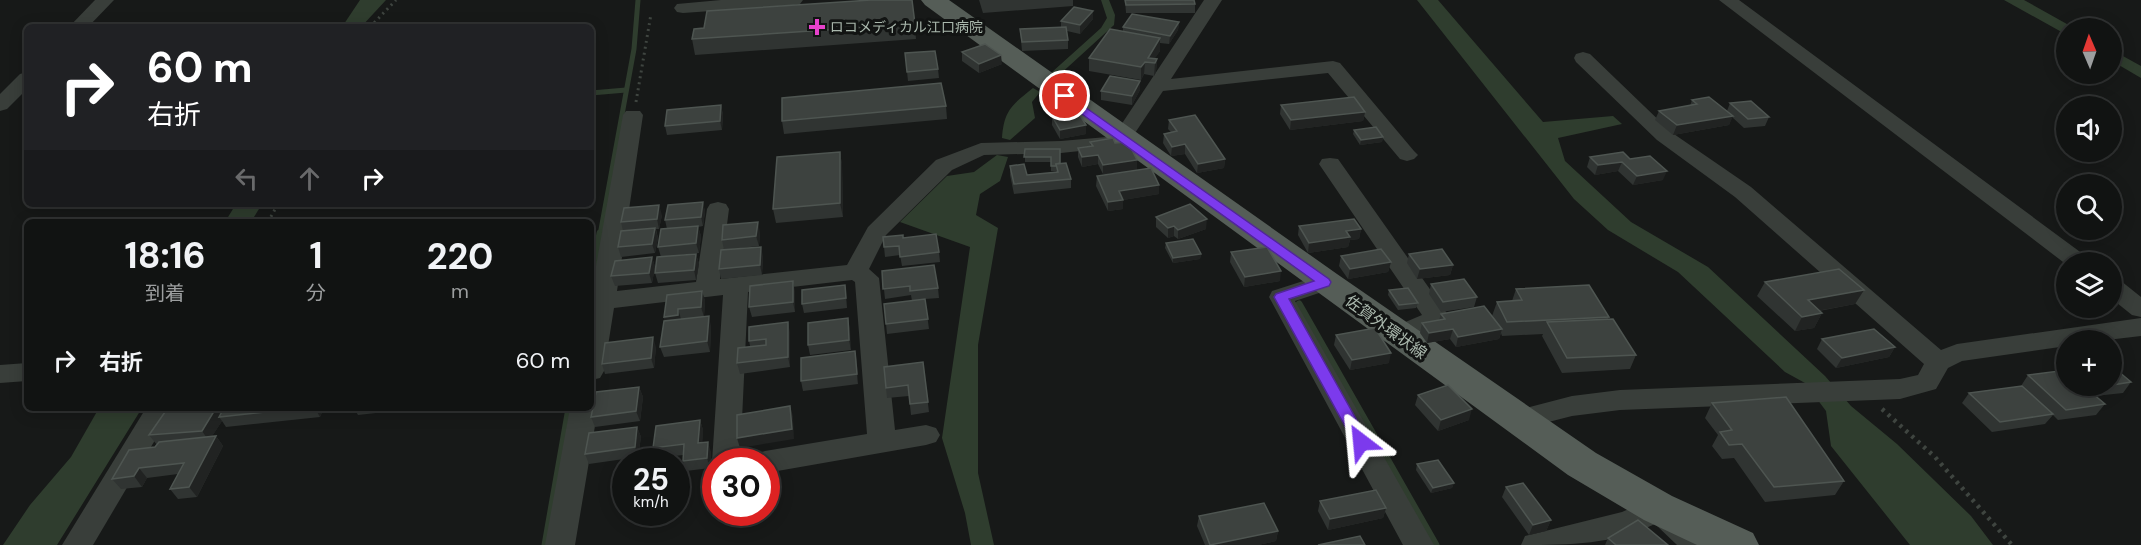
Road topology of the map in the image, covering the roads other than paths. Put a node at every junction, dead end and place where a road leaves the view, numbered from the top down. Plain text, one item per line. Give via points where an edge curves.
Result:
1 (105, 0) edge
2 (794, 0) edge
3 (933, 0) edge
4 (1213, 0) edge
5 (1728, 0) edge
6 (683, 8) dead end
7 (81, 24) edge
8 (1583, 58) dead end
9 (24, 81) edge
10 (1156, 86) junction
11 (0, 105) edge
12 (633, 115) road end
13 (1122, 138) junction
14 (1407, 155) dead end
15 (1330, 164) dead end
16 (718, 209) dead end
17 (2066, 252) edge
18 (856, 272) junction
19 (1324, 282) junction
20 (736, 286) junction
21 (707, 289) junction
22 (2122, 295) edge
23 (597, 301) edge
24 (2141, 309) edge
25 (2141, 327) edge
26 (1398, 335) junction
27 (594, 336) edge
28 (1938, 362) junction
29 (24, 372) edge
30 (0, 374) edge
31 (158, 411) edge
32 (583, 411) edge
33 (1517, 420) junction
34 (926, 435) dead end
35 (882, 443) junction
36 (727, 448) edge
37 (780, 460) edge
38 (1658, 508) junction
39 (76, 545) edge
40 (560, 545) edge
41 (1419, 545) edge
42 (1536, 545) edge
43 (1697, 545) edge
44 (1737, 545) edge

1 - 7 street
2 - 6 street
3 - 13 main road, 佐賀外環状線
4 - 10 street
5 - 17 street
8 - 28 street via 1664,136 1743,192
9 - 11 street
10 - 13 street
10 - 14 street via 1333,67
12 - 23 street
13 - 18 street via 1111,143 981,149 944,165 876,232
13 - 19 main road, 佐賀外環状線
15 - 26 street via 1437,318
16 - 21 street
18 - 20 street
18 - 35 street via 867,278
19 - 26 main road, 佐賀外環状線
19 - 41 street via 1281,297
20 - 21 street
20 - 36 street
21 - 23 street
22 - 24 street
23 - 27 street
25 - 28 street via 1957,354
26 - 33 main road, 佐賀外環状線
28 - 33 street via 1926,382 1900,389 1620,400 1572,406
29 - 30 street
31 - 39 street
32 - 40 street
33 - 38 main road, 佐賀外環状線
34 - 35 street
35 - 37 street
38 - 42 street via 1629,523
38 - 43 street
38 - 44 main road, 佐賀外環状線

